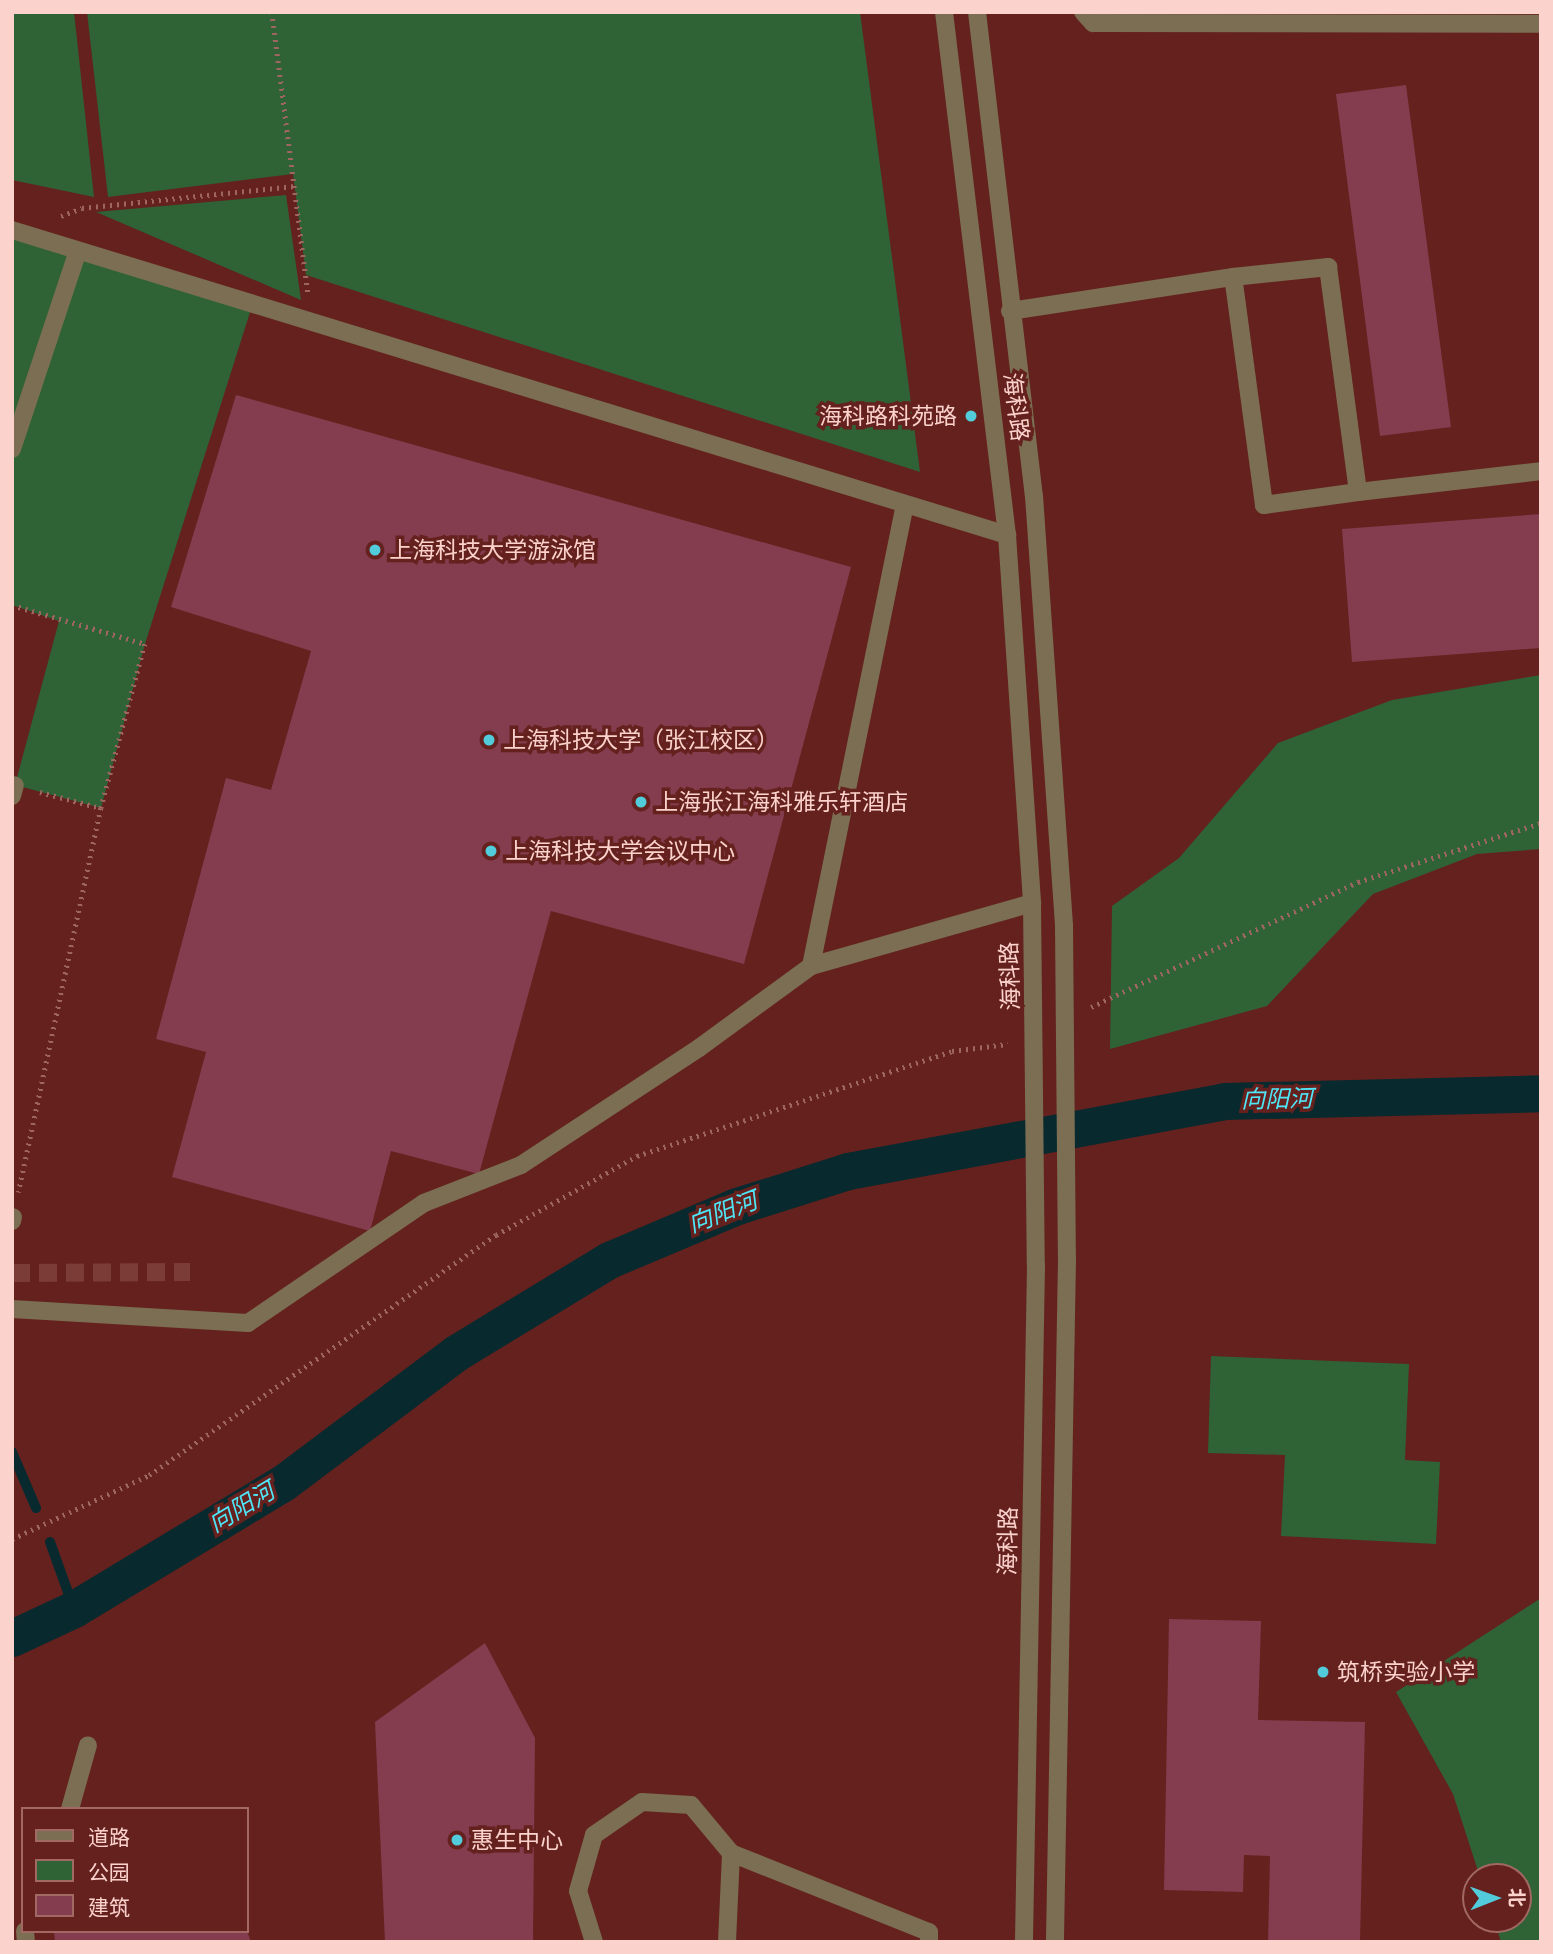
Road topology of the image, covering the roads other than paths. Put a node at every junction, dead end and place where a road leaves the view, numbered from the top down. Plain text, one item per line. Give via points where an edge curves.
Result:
1 (944, 12) edge
2 (976, 12) edge
3 (1083, 12) edge
4 (1243, 19) edge
5 (1541, 24) edge
6 (16, 231) edge
7 (78, 251) junction
8 (1233, 277) junction
9 (1010, 311) junction
10 (12, 449) edge
11 (1541, 471) edge
12 (1358, 492) junction
13 (905, 506) junction
14 (1007, 535) junction
15 (1032, 903) junction
16 (811, 966) junction
17 (12, 1309) edge
18 (88, 1745) dead end
19 (71, 1807) edge
20 (730, 1853) junction
21 (594, 1942) edge
22 (727, 1942) edge
23 (929, 1942) edge
24 (1024, 1942) edge
25 (1055, 1942) edge

1 - 14 street, 海科路
2 - 9 street, 海科路
3 - 4 street via 1093,23
4 - 5 street
6 - 7 street
7 - 10 street
7 - 13 street
8 - 9 street
8 - 12 street via 1328,267
8 - 12 street via 1264,505
9 - 25 street, 海科路 via 1046,632 1069,1058
11 - 12 street
13 - 14 street
13 - 16 street via 871,693
14 - 15 street, 海科路
15 - 16 street
15 - 24 street, 海科路 via 1036,1266
16 - 17 street via 699,1048 521,1165 424,1203 248,1323
18 - 19 street
20 - 21 street via 691,1805 642,1802 594,1835 578,1891
20 - 22 street
20 - 23 street via 929,1932

